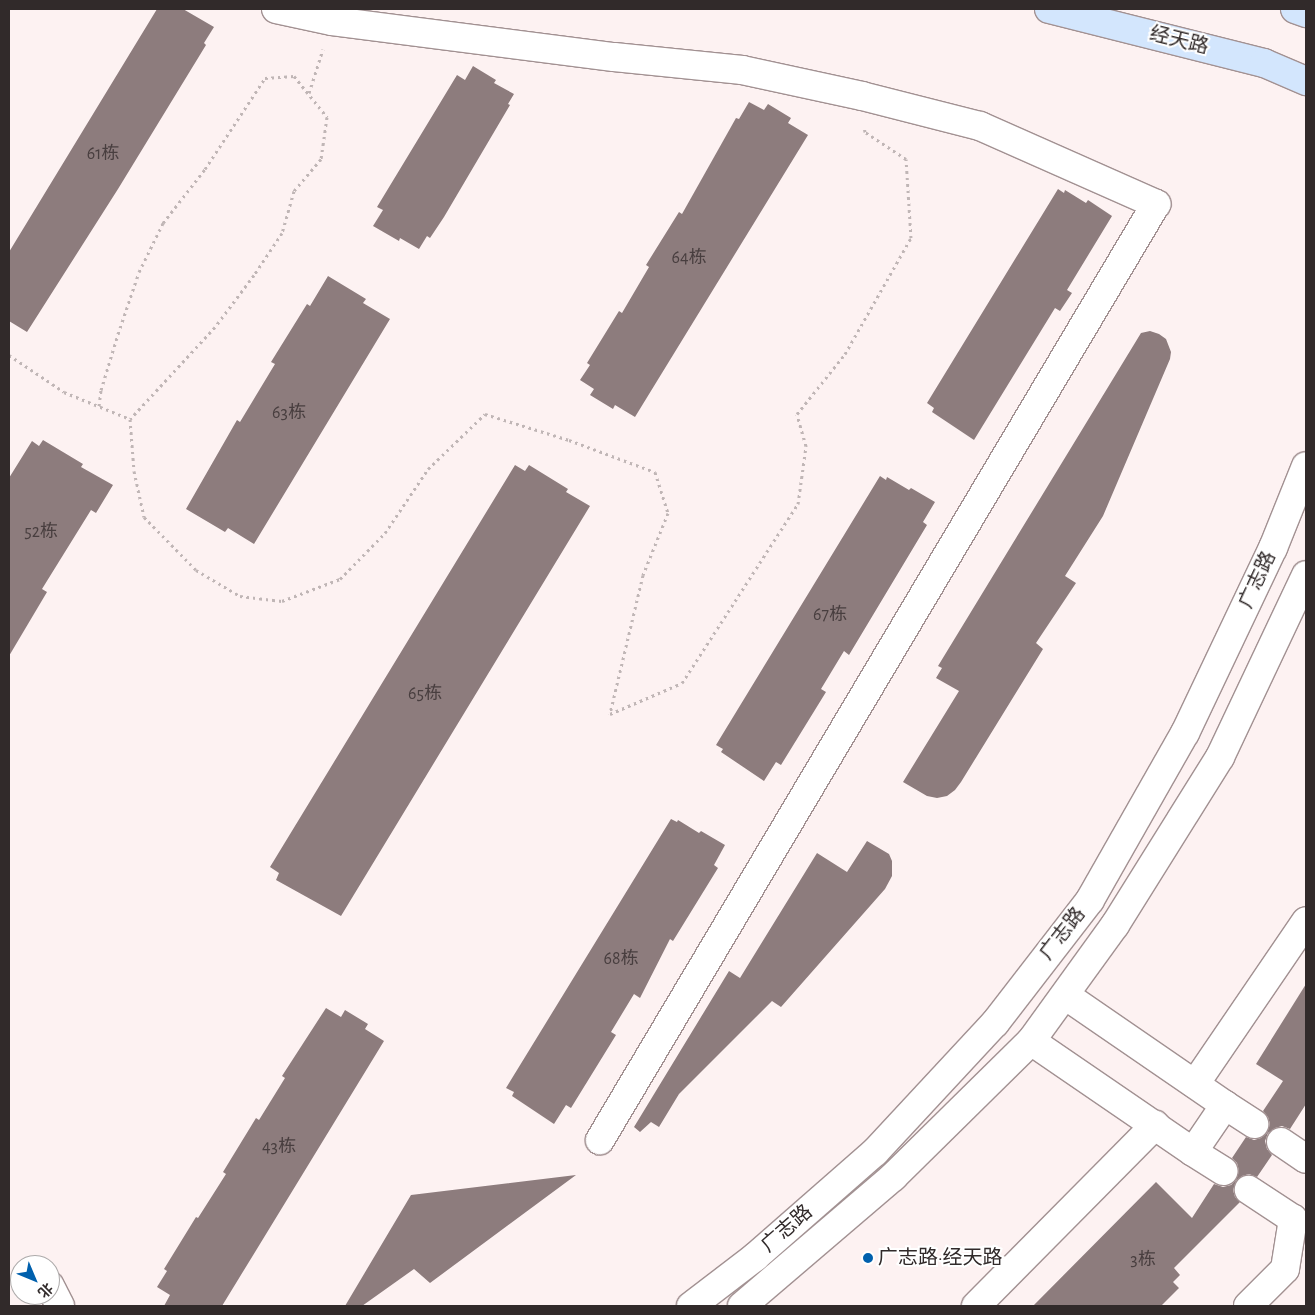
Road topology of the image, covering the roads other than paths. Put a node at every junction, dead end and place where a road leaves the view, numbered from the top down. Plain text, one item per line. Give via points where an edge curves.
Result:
1 (276, 9) edge
2 (1049, 9) edge
3 (1295, 9) edge
4 (1306, 13) edge
5 (1306, 81) edge
6 (1306, 466) edge
7 (1306, 575) edge
8 (1306, 921) edge
9 (1064, 995) junction
10 (1031, 1041) junction
11 (1195, 1084) junction
12 (1225, 1105) junction
13 (1254, 1124) dead end
14 (1154, 1125) junction
15 (600, 1140) dead end
16 (1281, 1142) dead end
17 (1193, 1152) junction
18 (1306, 1159) edge
19 (1223, 1172) dead end
20 (1249, 1190) dead end
21 (1300, 1210) edge
22 (691, 1306) edge
23 (742, 1306) edge
24 (976, 1306) edge
25 (1248, 1306) edge

1 - 15 street via 332,21 742,70 862,96 980,126 1156,204
2 - 5 main road, 经天路 via 1264,63
3 - 4 main road
6 - 22 street, 广志路 via 1273,548 1185,733 1090,900 995,1023 875,1152 755,1257
7 - 9 street, 广志路 via 1220,757 1115,925
8 - 11 street
9 - 10 street, 广志路
9 - 11 street
10 - 14 street
10 - 23 street, 广志路 via 893,1176
11 - 12 street
12 - 13 street
12 - 17 street
14 - 17 street
14 - 24 street
16 - 18 street
17 - 19 street
20 - 21 street
21 - 25 street via 1285,1269

